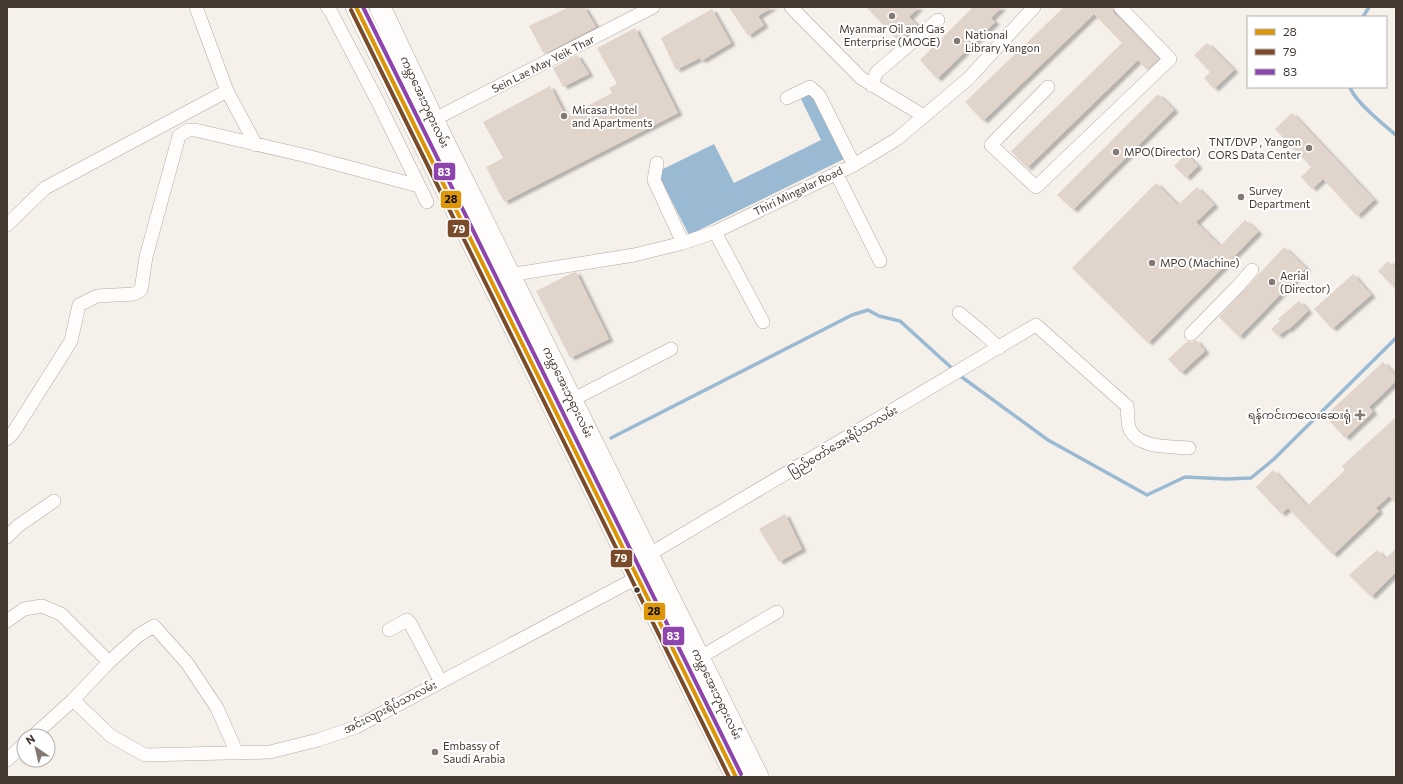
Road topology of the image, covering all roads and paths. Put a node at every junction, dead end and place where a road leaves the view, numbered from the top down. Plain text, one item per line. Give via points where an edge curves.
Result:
1 (196, 7) edge
2 (327, 7) edge
3 (356, 7) edge
4 (380, 7) edge
5 (653, 7) edge
6 (791, 7) edge
7 (1034, 7) edge
8 (1120, 7) edge
9 (938, 20) dead end
10 (870, 85) junction
11 (1048, 87) dead end
12 (227, 91) junction
13 (787, 98) dead end
14 (924, 116) junction
15 (424, 124) junction
16 (256, 145) junction
17 (657, 163) dead end
18 (854, 165) junction
19 (836, 173) junction
20 (419, 186) junction
21 (427, 202) dead end
22 (7, 225) edge
23 (715, 232) junction
24 (683, 243) junction
25 (880, 261) dead end
26 (1252, 270) dead end
27 (510, 274) junction
28 (490, 279) junction
29 (959, 313) dead end
30 (762, 322) dead end
31 (1191, 334) dead end
32 (999, 348) junction
33 (671, 350) dead end
34 (572, 400) junction
35 (7, 439) edge
36 (1189, 448) dead end
37 (54, 501) dead end
38 (7, 537) edge
39 (643, 566) junction
40 (777, 612) dead end
41 (7, 621) edge
42 (389, 630) dead end
43 (699, 658) junction
44 (109, 662) junction
45 (441, 682) junction
46 (73, 700) junction
47 (718, 718) junction
48 (42, 728) edge
49 (16, 752) edge
50 (237, 753) junction
51 (7, 760) edge
52 (736, 777) edge
53 (758, 777) edge

1 - 12 street
2 - 20 street
3 - 15 main road, ကမ္ဘာအေးဘုရားလမ်း
4 - 15 main road, ကမ္ဘာအေးဘုရားလမ်း
5 - 15 street, Sein Lae May Yeik Thar
6 - 10 street
7 - 14 street, Thiri Mingalar Road via 969,78
8 - 11 street via 1170,59 1036,187 991,145
9 - 10 street via 877,72
10 - 14 street
12 - 16 street
12 - 22 street via 45,188
13 - 18 street via 810,87 819,94
14 - 18 street, Thiri Mingalar Road via 897,139
15 - 27 main road, ကမ္ဘာအေးဘုရားလမ်း
15 - 28 main road, ကမ္ဘာအေးဘုရားလမ်း
16 - 20 street
16 - 35 street via 195,130 188,130 179,136 146,257 141,290 134,294 97,296 80,305 71,341
17 - 24 street via 654,180
18 - 19 street, Thiri Mingalar Road
19 - 23 street, Thiri Mingalar Road
19 - 25 street
20 - 21 street
23 - 24 street, Thiri Mingalar Road
23 - 30 street
24 - 27 street, Thiri Mingalar Road via 634,255
26 - 31 street
27 - 28 street, Thiri Mingalar Road
27 - 34 main road, ကမ္ဘာအေးဘုရားလမ်း
28 - 39 main road, ကမ္ဘာအေးဘုရားလမ်း
29 - 32 street
32 - 36 street, ပြည်တော်အေးရိပ်သာလမ်း via 1036,325 1127,406 1129,429 1136,439 1148,445
32 - 39 street, ပြည်တော်အေးရိပ်သာလမ်း
33 - 34 street
34 - 39 main road, ကမ္ဘာအေးဘုရားလမ်း
37 - 38 street via 18,526
39 - 43 main road, ကမ္ဘာအေးဘုရားလမ်း
39 - 45 street, အင်းလျားရိပ်သာလမ်း
39 - 47 main road, ကမ္ဘာအေးဘုရားလမ်း
40 - 43 street
41 - 44 street via 24,609 42,606 61,614
42 - 45 street via 407,620 410,623
43 - 47 main road, ကမ္ဘာအေးဘုရားလမ်း
44 - 46 street
44 - 50 street via 139,635 154,626 187,663 217,708
45 - 50 street, အင်းလျားရိပ်သာလမ်း via 356,727 270,752
46 - 48 street
46 - 50 street, အင်းလျားရိပ်သာလမ်း via 111,736 145,755
47 - 52 main road, ကမ္ဘာအေးဘုရားလမ်း
47 - 53 main road, ကမ္ဘာအေးဘုရားလမ်း
49 - 51 street

